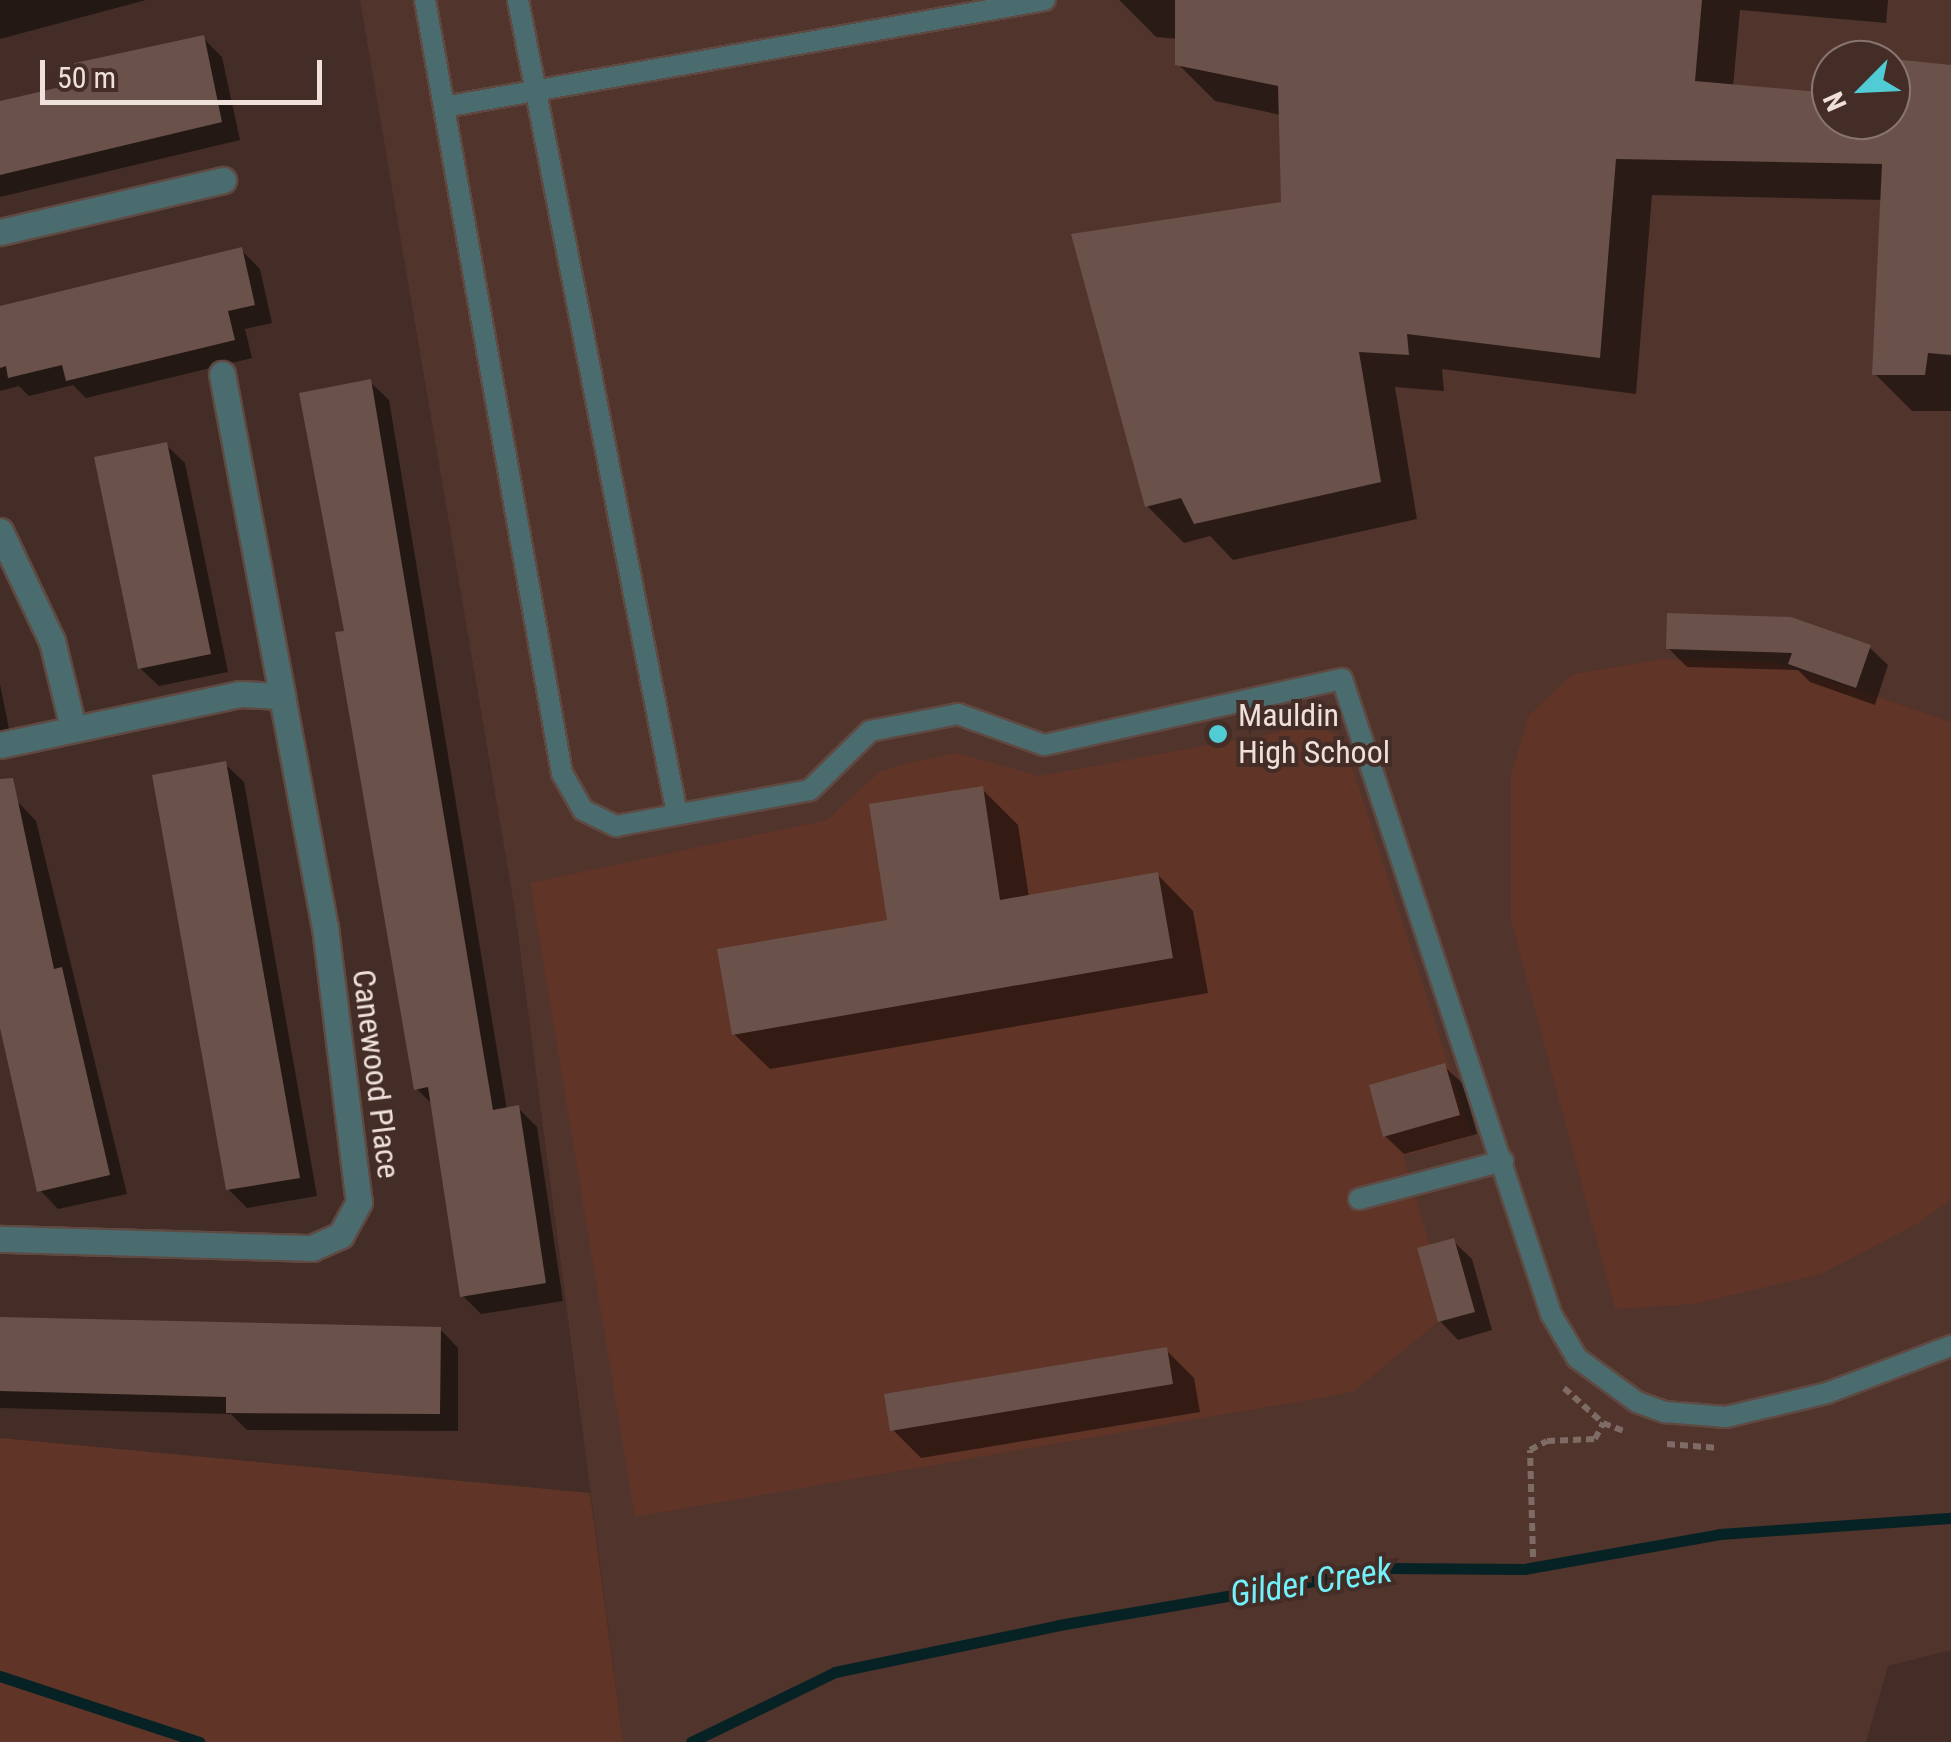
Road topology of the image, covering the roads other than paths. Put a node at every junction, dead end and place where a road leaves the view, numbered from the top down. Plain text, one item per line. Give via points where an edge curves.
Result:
1 (425, 0) edge
2 (518, 0) edge
3 (1045, 0) edge
4 (533, 92) junction
5 (444, 107) junction
6 (223, 180) dead end
7 (0, 232) edge
8 (222, 374) dead end
9 (0, 531) edge
10 (282, 696) junction
11 (72, 728) junction
12 (0, 745) edge
13 (677, 814) junction
14 (1503, 1161) junction
15 (1359, 1199) dead end
16 (0, 1238) edge
17 (1951, 1346) edge

1 - 5 lane
2 - 4 lane
3 - 4 lane
4 - 5 lane
4 - 13 lane
5 - 13 lane via 562,773 583,810 616,826
6 - 7 street
8 - 10 street, Canewood Place
9 - 11 street via 52,641
10 - 11 street via 240,694
10 - 16 street, Canewood Place via 325,927 358,1172 359,1202 350,1224 312,1248
11 - 12 street
13 - 14 lane via 810,790 870,731 958,714 1044,744 1342,678
14 - 15 lane
14 - 17 lane via 1551,1314 1578,1358 1637,1402 1665,1412 1726,1416 1827,1394

